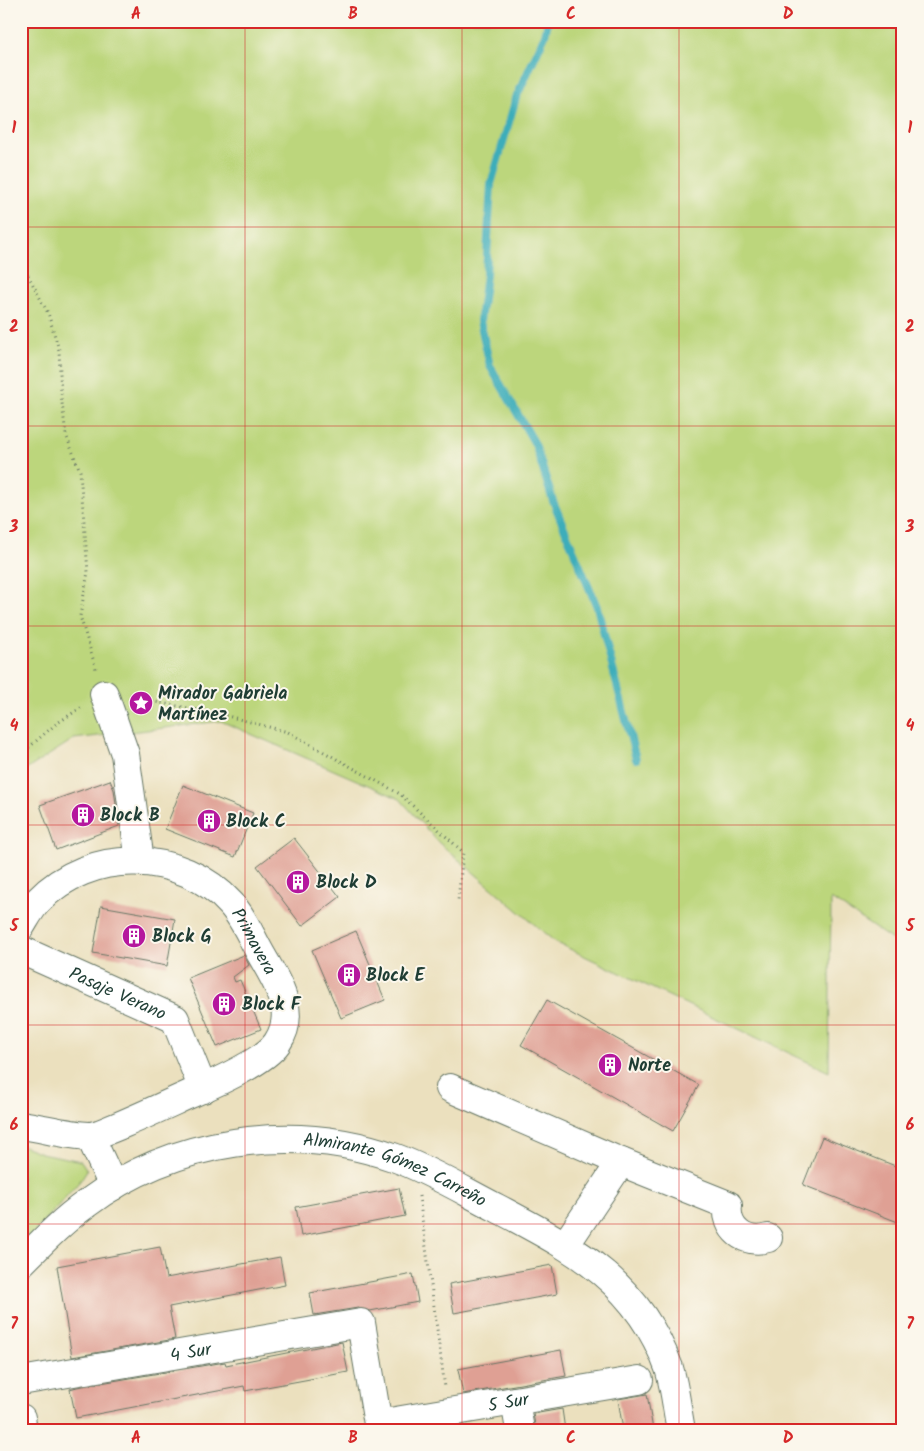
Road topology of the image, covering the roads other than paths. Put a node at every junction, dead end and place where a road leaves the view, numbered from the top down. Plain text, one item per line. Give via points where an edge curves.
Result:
1 (104, 694) road end
2 (140, 861) junction
3 (21, 926) edge
4 (21, 950) edge
5 (450, 1088) dead end
6 (203, 1089) junction
7 (21, 1124) edge
8 (90, 1136) junction
9 (621, 1162) junction
10 (113, 1186) junction
11 (768, 1238) dead end
12 (566, 1244) junction
13 (21, 1263) edge
14 (639, 1380) dead end
15 (21, 1381) edge
16 (515, 1401) junction
17 (21, 1418) edge
18 (378, 1427) edge
19 (23, 1430) edge
20 (520, 1430) edge
21 (681, 1430) edge

1 - 2 street via 125,754
2 - 3 street, Primavera via 102,865 67,879 37,902
2 - 6 street, Primavera via 183,870 201,879 227,900 285,999 286,1022 270,1051
4 - 6 street, Pasaje Verano via 175,1019
5 - 9 street
6 - 8 street, Primavera
7 - 8 street
8 - 10 street
9 - 11 street via 728,1205 729,1222 739,1235 754,1240
9 - 12 street
10 - 12 street, Almirante Gómez Carreño via 166,1161 206,1148 273,1139 340,1144 414,1166
10 - 13 street, Almirante Gómez Carreño via 62,1223
12 - 21 street, Almirante Gómez Carreño via 608,1277 644,1319 669,1370
14 - 16 street, 5 Sur
15 - 18 street, 4 Sur via 361,1323
16 - 18 street, 5 Sur
16 - 20 street
17 - 19 street

